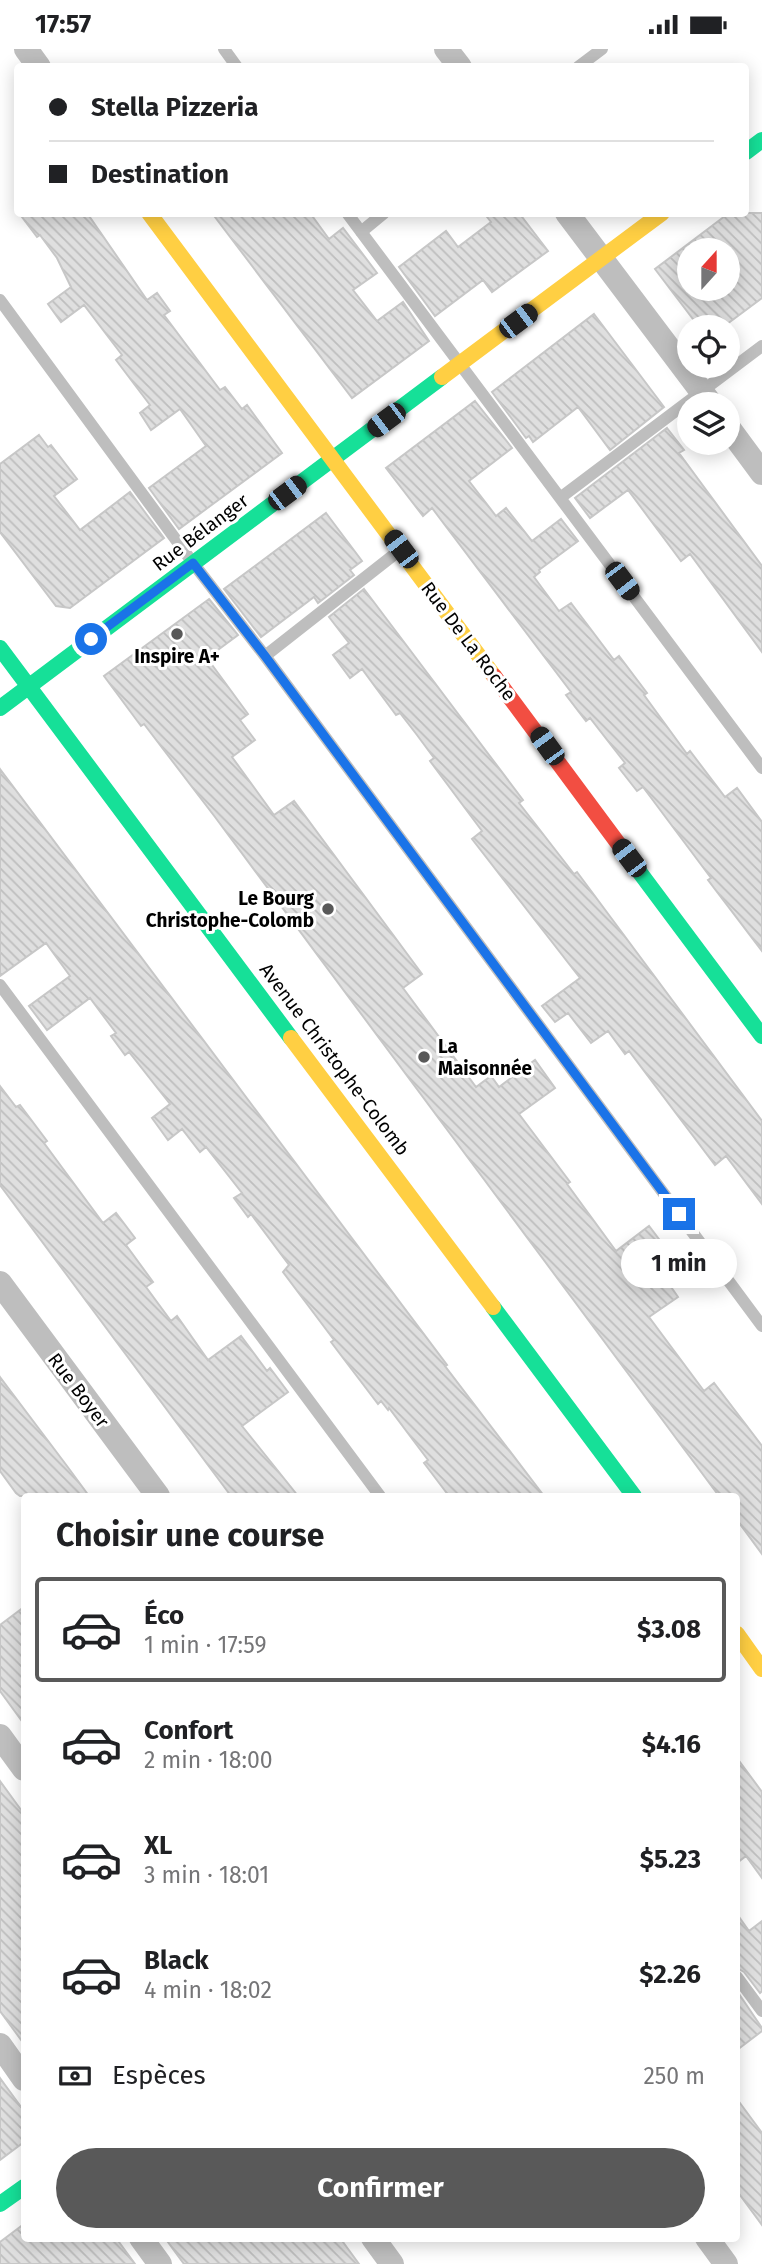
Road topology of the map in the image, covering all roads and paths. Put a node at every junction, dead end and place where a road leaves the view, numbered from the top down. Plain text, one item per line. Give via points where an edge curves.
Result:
1 (446, 49) edge
2 (602, 49) edge
3 (457, 63) edge
4 (583, 63) edge
5 (152, 217) edge
6 (350, 217) edge
7 (379, 217) edge
8 (570, 217) edge
9 (657, 217) edge
10 (361, 232) junction
11 (601, 259) junction
12 (0, 300) edge
13 (762, 346) edge
14 (460, 364) junction
15 (701, 392) edge
16 (712, 392) edge
17 (677, 418) edge
18 (740, 444) edge
19 (333, 459) junction
20 (762, 473) edge
21 (560, 498) junction
22 (401, 549) junction
23 (193, 563) junction
24 (0, 647) edge
25 (265, 656) junction
26 (29, 686) junction
27 (0, 708) edge
28 (762, 768) edge
29 (0, 985) edge
30 (762, 1036) edge
31 (0, 1283) edge
32 (762, 1326) edge
33 (156, 1493) edge
34 (378, 1493) edge
35 (632, 1493) edge
36 (740, 1637) edge
37 (757, 1650) edge
38 (740, 1663) edge
39 (762, 1669) edge
40 (0, 1736) edge
41 (21, 1765) edge
42 (740, 1981) edge
43 (762, 2011) edge
44 (0, 2045) edge
45 (21, 2075) edge
46 (21, 2189) edge
47 (0, 2204) edge
48 (144, 2242) edge
49 (376, 2242) edge
50 (710, 2242) edge
51 (160, 2264) edge
52 (392, 2264) edge
53 (726, 2264) edge

1 - 3 street
2 - 4 lane
5 - 19 street, Rue De La Roche
6 - 10 lane
7 - 10 lane
8 - 11 street
9 - 11 street, Rue Bélanger
10 - 14 lane
11 - 14 street, Rue Bélanger
11 - 15 street
12 - 23 lane
13 - 16 lane
14 - 19 street, Rue Bélanger
14 - 21 lane
17 - 21 lane
18 - 20 street
19 - 22 street, Rue De La Roche
19 - 23 street, Rue Bélanger
21 - 28 lane
22 - 25 lane
22 - 30 street, Rue De La Roche
23 - 25 lane
23 - 26 street, Rue Bélanger
24 - 26 street, Avenue Christophe-Colomb
25 - 32 lane
26 - 27 street, Rue Bélanger
26 - 35 street, Avenue Christophe-Colomb
29 - 34 lane
31 - 33 street, Rue Boyer
36 - 37 street
37 - 38 street
37 - 39 street
40 - 41 street
42 - 43 lane
44 - 45 street
46 - 47 street
48 - 51 street
49 - 52 street
50 - 53 street

